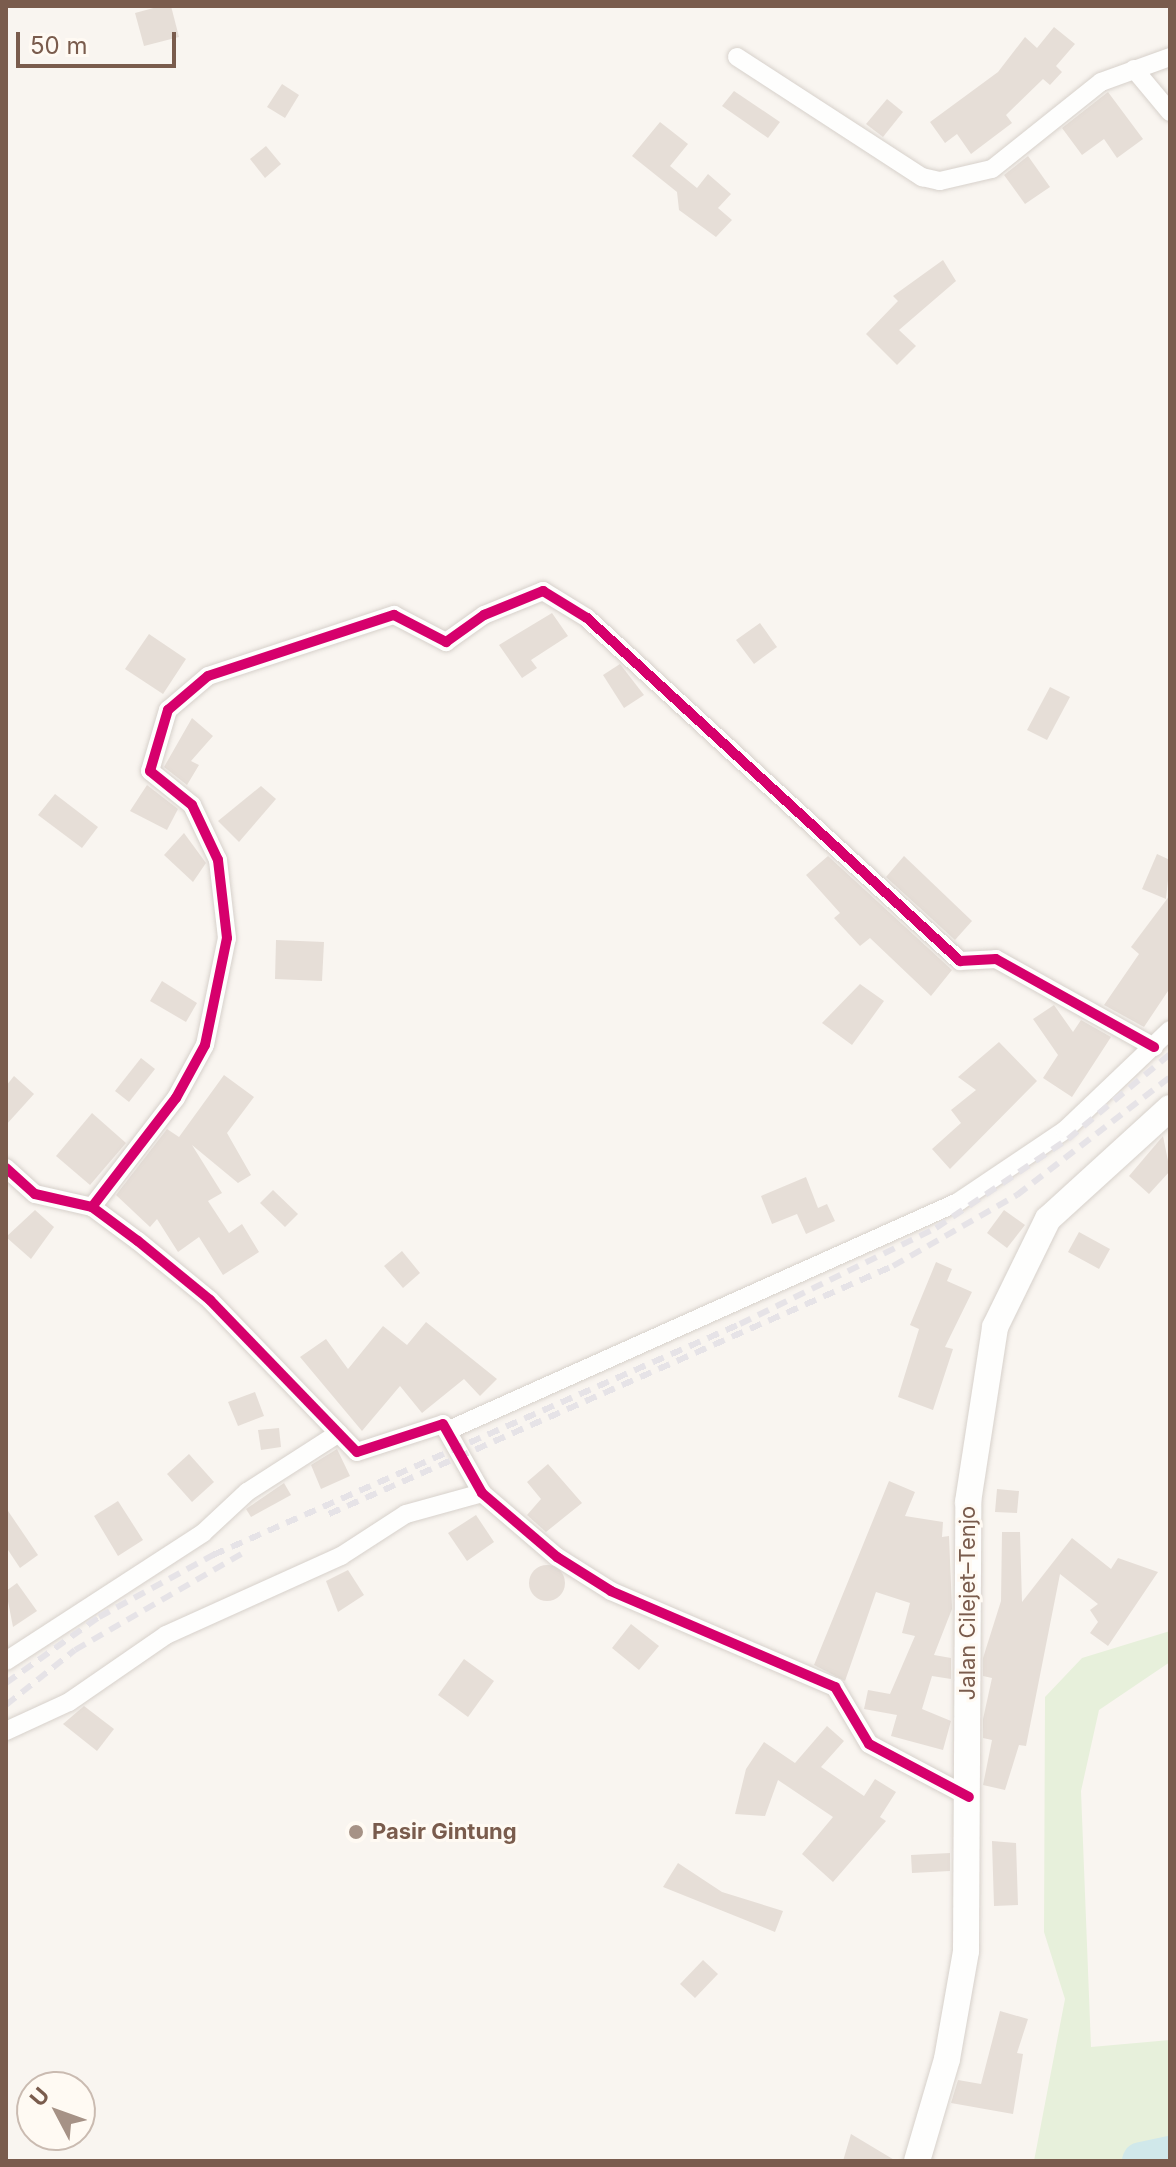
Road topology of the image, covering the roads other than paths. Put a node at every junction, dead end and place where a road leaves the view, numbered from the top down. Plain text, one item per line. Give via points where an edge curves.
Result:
1 (737, 57) dead end
2 (1170, 57) edge
3 (1134, 69) junction
4 (1170, 112) edge
5 (1170, 1030) edge
6 (1154, 1047) junction
7 (1170, 1108) edge
8 (6, 1168) edge
9 (92, 1207) junction
10 (449, 1430) junction
11 (339, 1433) junction
12 (482, 1493) junction
13 (6, 1661) edge
14 (6, 1731) edge
15 (969, 1797) junction
16 (917, 2161) edge

1 - 3 street via 940,181 992,169 1075,100
2 - 3 street
3 - 4 street
5 - 6 street
6 - 9 street via 996,959 960,961 587,618 543,591 446,642 394,615 208,676 181,692 150,771 192,805 218,860 227,938 205,1045 176,1098
6 - 10 street via 1047,1144 958,1202
7 - 15 main road, Jalan Cilejet–Tenjo via 1048,1219 995,1327 968,1502
8 - 9 street via 35,1194
9 - 11 street via 210,1300
10 - 11 street via 435,1423 357,1452
10 - 12 street
11 - 13 street via 257,1485 203,1533
12 - 14 street via 406,1514 341,1556 166,1635 69,1702
12 - 15 street via 521,1531 611,1591 835,1687 869,1744
15 - 16 main road, Jalan Cilejet–Tenjo via 966,1951 947,2059

